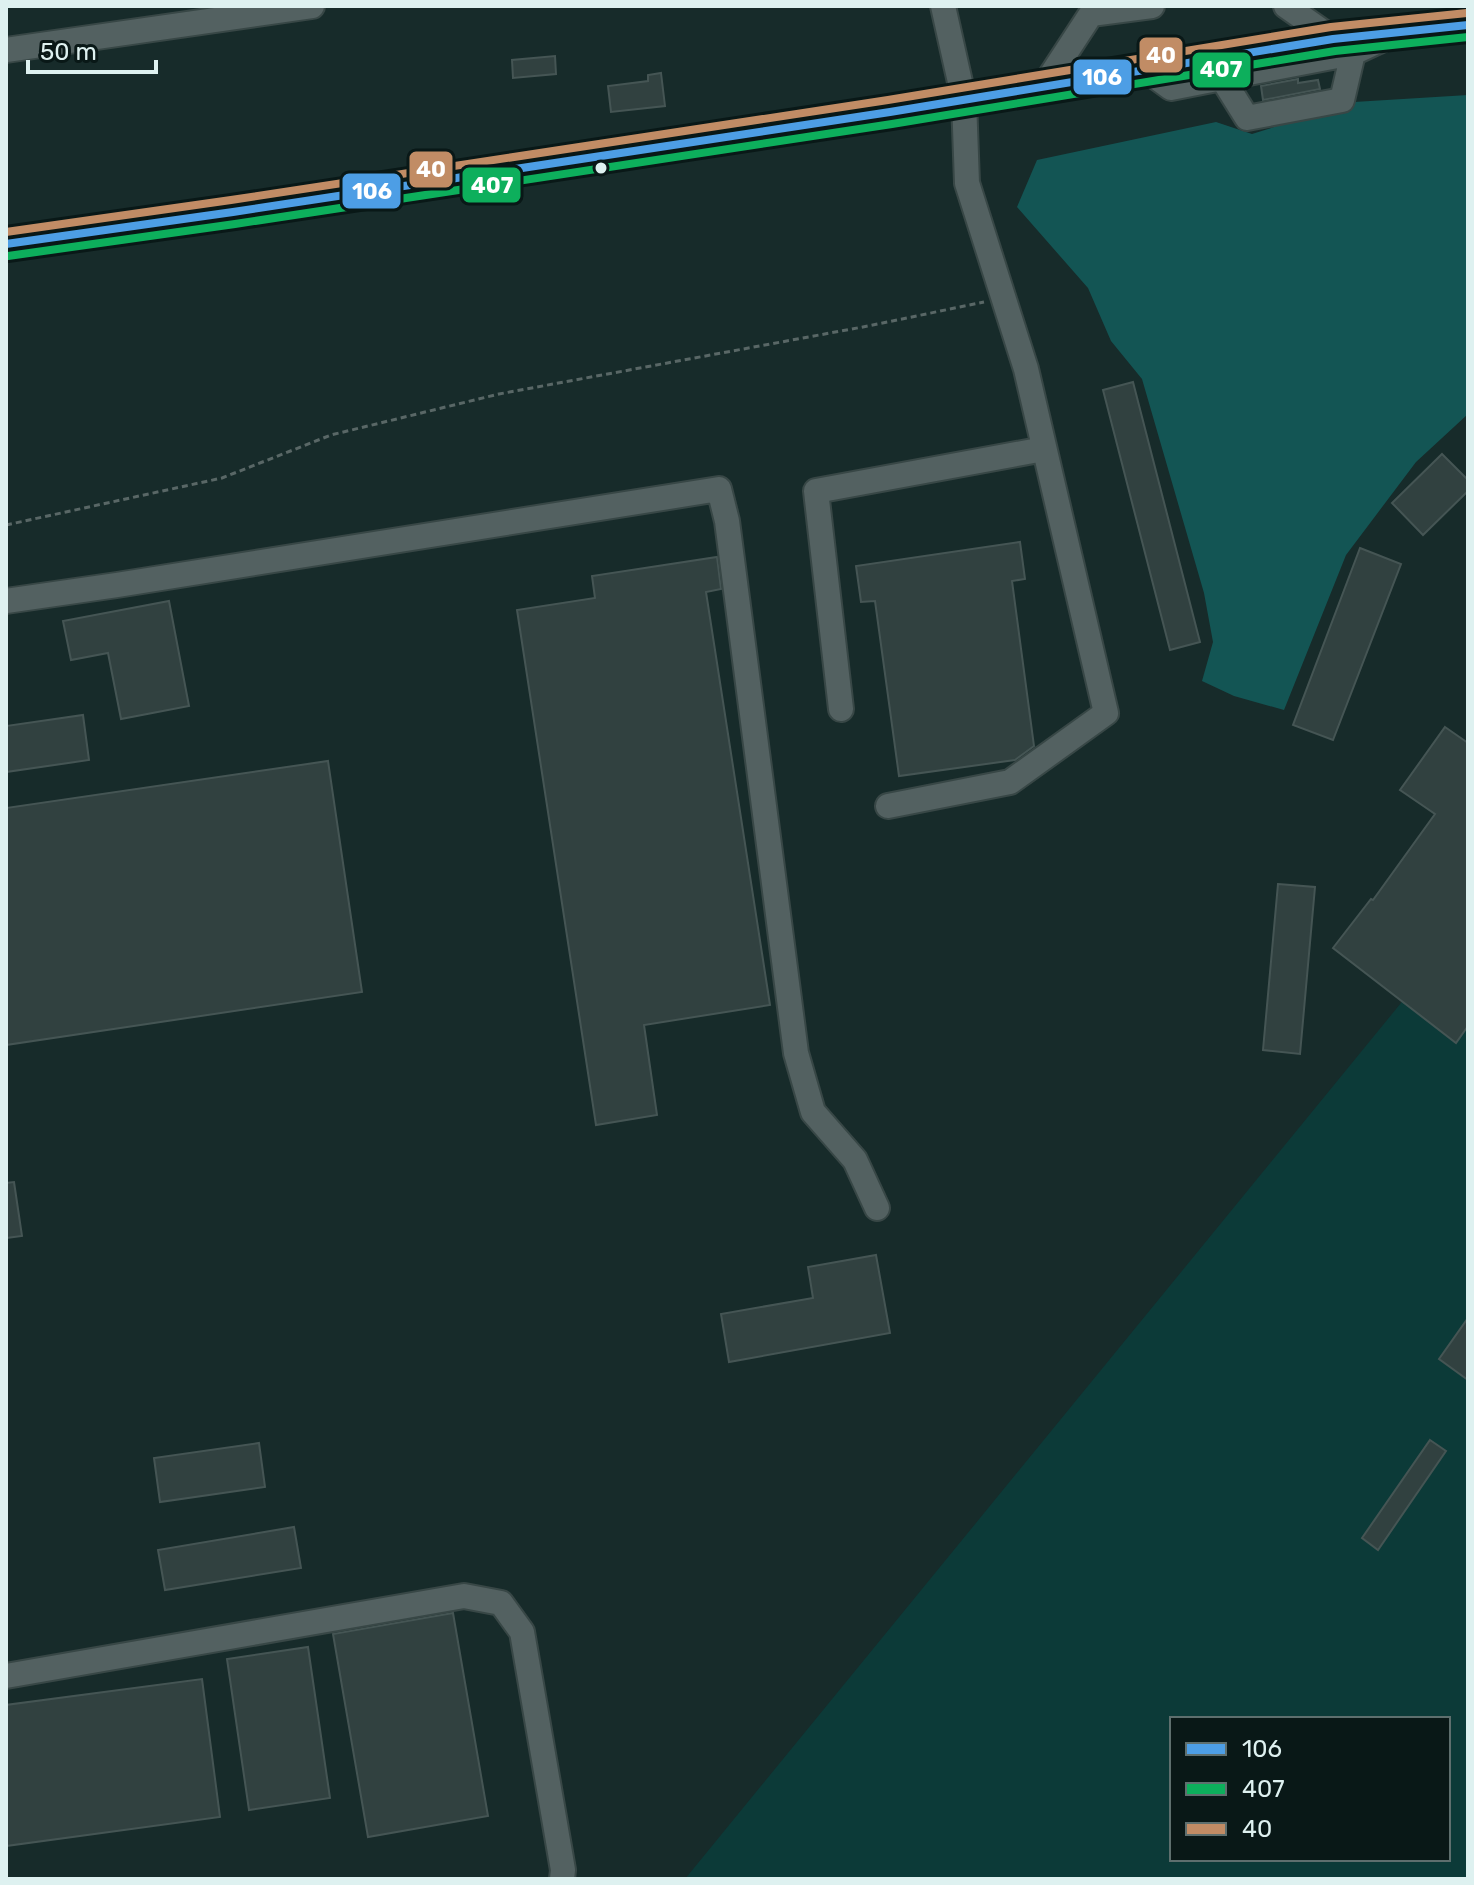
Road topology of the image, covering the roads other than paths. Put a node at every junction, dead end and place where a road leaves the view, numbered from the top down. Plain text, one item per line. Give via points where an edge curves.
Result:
1 (312, 6) edge
2 (943, 6) edge
3 (1152, 6) edge
4 (1286, 6) edge
5 (1092, 10) edge
6 (1468, 25) edge
7 (1343, 46) junction
8 (6, 50) edge
9 (1145, 69) junction
10 (1226, 84) junction
11 (1044, 86) junction
12 (964, 100) junction
13 (6, 244) edge
14 (1044, 449) junction
15 (6, 601) edge
16 (841, 709) dead end
17 (888, 806) dead end
18 (877, 1208) dead end
19 (6, 1676) edge
20 (562, 1879) edge

1 - 8 street
2 - 12 street
3 - 5 street
4 - 7 street
5 - 11 street
6 - 7 main road
7 - 9 main road
7 - 10 street
7 - 10 street via 1342,100 1247,118
9 - 10 street via 1171,88
9 - 11 main road
11 - 12 main road
12 - 13 main road
12 - 14 street via 967,183 1026,369
14 - 16 street via 816,491
14 - 17 street via 1106,713 1010,782
15 - 18 street via 719,489 796,1053 813,1112 855,1160
19 - 20 street via 464,1596 501,1603 522,1632

